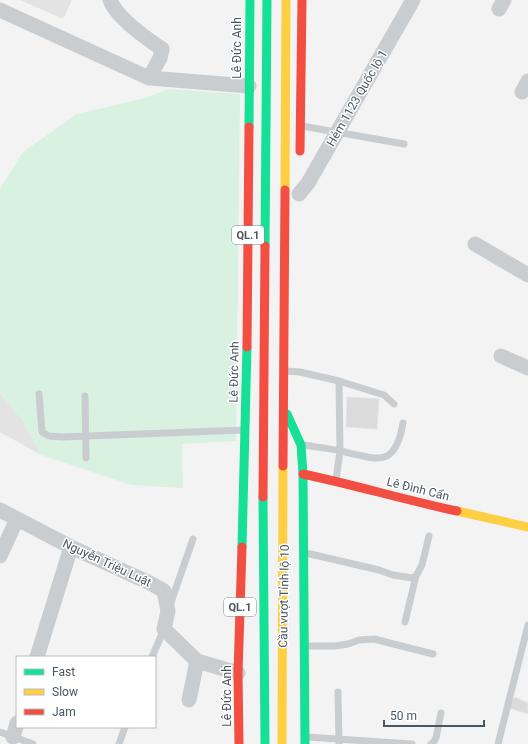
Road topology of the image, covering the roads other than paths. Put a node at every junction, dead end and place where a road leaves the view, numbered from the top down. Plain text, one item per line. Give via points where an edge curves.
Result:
1 (110, 0) edge
2 (250, 0) edge
3 (267, 0) edge
4 (286, 0) edge
5 (302, 0) edge
6 (413, 0) edge
7 (0, 10) edge
8 (150, 78) junction
9 (249, 86) junction
10 (300, 126) junction
11 (338, 131) junction
12 (404, 144) dead end
13 (299, 164) dead end
14 (299, 179) dead end
15 (298, 198) joint
16 (294, 238) dead end
17 (474, 244) dead end
18 (247, 257) junction
19 (528, 275) edge
20 (283, 284) junction
21 (264, 328) junction
22 (501, 356) dead end
23 (528, 368) edge
24 (283, 371) junction
25 (339, 380) junction
26 (39, 394) dead end
27 (84, 396) dead end
28 (394, 404) dead end
29 (284, 407) junction
30 (403, 423) dead end
31 (254, 429) junction
32 (86, 437) junction
33 (301, 445) junction
34 (284, 450) junction
35 (340, 451) junction
36 (86, 458) dead end
37 (244, 471) junction
38 (303, 474) junction
39 (260, 480) junction
40 (336, 481) junction
41 (0, 510) edge
42 (17, 518) junction
43 (254, 523) dead end
44 (528, 527) edge
45 (429, 536) dead end
46 (193, 539) dead end
47 (71, 547) junction
48 (304, 553) junction
49 (0, 556) edge
50 (416, 576) junction
51 (168, 611) junction
52 (406, 622) dead end
53 (528, 625) edge
54 (164, 629) junction
55 (300, 645) junction
56 (433, 654) dead end
57 (37, 656) edge
58 (152, 656) edge
59 (197, 661) junction
60 (238, 673) junction
61 (338, 692) dead end
62 (189, 700) dead end
63 (441, 713) dead end
64 (125, 728) edge
65 (10, 731) edge
66 (305, 740) edge
67 (339, 742) edge
68 (34, 744) edge
69 (119, 744) edge
70 (239, 744) edge
71 (265, 744) edge
72 (282, 744) edge
73 (412, 744) edge
74 (430, 744) edge
75 (498, 744) edge

1 - 8 street via 123,18 162,49
2 - 9 main road, Lê Đức Anh / QL.1
3 - 21 main road, Lê Đức Anh / QL.1
4 - 20 main road
5 - 10 main road
6 - 11 street, Hẻm 1123 Quốc lộ 1
7 - 8 street
8 - 9 street
9 - 18 main road, Lê Đức Anh / QL.1
10 - 11 lane
10 - 13 main road
11 - 12 lane
11 - 15 street, Hẻm 1123 Quốc lộ 1
14 - 15 main road
16 - 20 main road
17 - 19 street
18 - 21 main road
18 - 31 main road, Lê Đức Anh / QL.1
20 - 24 main road
21 - 31 main road, Lê Đức Anh / QL.1
22 - 23 street
24 - 25 lane
24 - 29 main road
25 - 28 lane via 384,395
25 - 35 lane
26 - 32 lane via 42,432 49,436
27 - 32 lane
29 - 33 main road
29 - 34 main road, Cầu vượt Tỉnh lộ 10
30 - 35 lane via 402,434 394,450 384,458 372,459
31 - 32 lane
31 - 37 main road
31 - 37 main road, Lê Đức Anh / QL.1
31 - 39 main road, Cầu vượt Tỉnh lộ 10 / QL.1 via 264,456
32 - 36 lane
33 - 35 lane
33 - 38 main road
34 - 55 main road, Cầu vượt Tỉnh lộ 10 via 293,478
34 - 72 main road, Cầu vượt Tỉnh lộ 10
35 - 40 lane
37 - 60 main road, Lê Đức Anh / QL.1
38 - 40 main road, Lê Đình Cẩn
38 - 48 main road
39 - 43 main road, Cầu vượt Tỉnh lộ 10 / QL.1
39 - 71 main road, Cầu vượt Tỉnh lộ 10 / QL.1
40 - 44 main road, Lê Đình Cẩn
41 - 42 street, Nguyễn Triệu Luật
42 - 47 street, Nguyễn Triệu Luật
42 - 49 street
45 - 50 lane via 422,565
46 - 51 lane
47 - 51 street, Nguyễn Triệu Luật via 164,591
47 - 57 street
48 - 50 lane via 393,575 412,578
48 - 55 main road
50 - 52 lane
51 - 54 street, Nguyễn Triệu Luật
53 - 75 lane
54 - 58 lane
54 - 59 street
55 - 56 lane via 335,646 374,639
55 - 66 main road
59 - 60 street
59 - 62 street
60 - 70 main road, Lê Đức Anh / QL.1
61 - 67 lane
63 - 74 lane via 436,738
64 - 69 lane
65 - 68 lane
66 - 67 lane
67 - 73 lane

